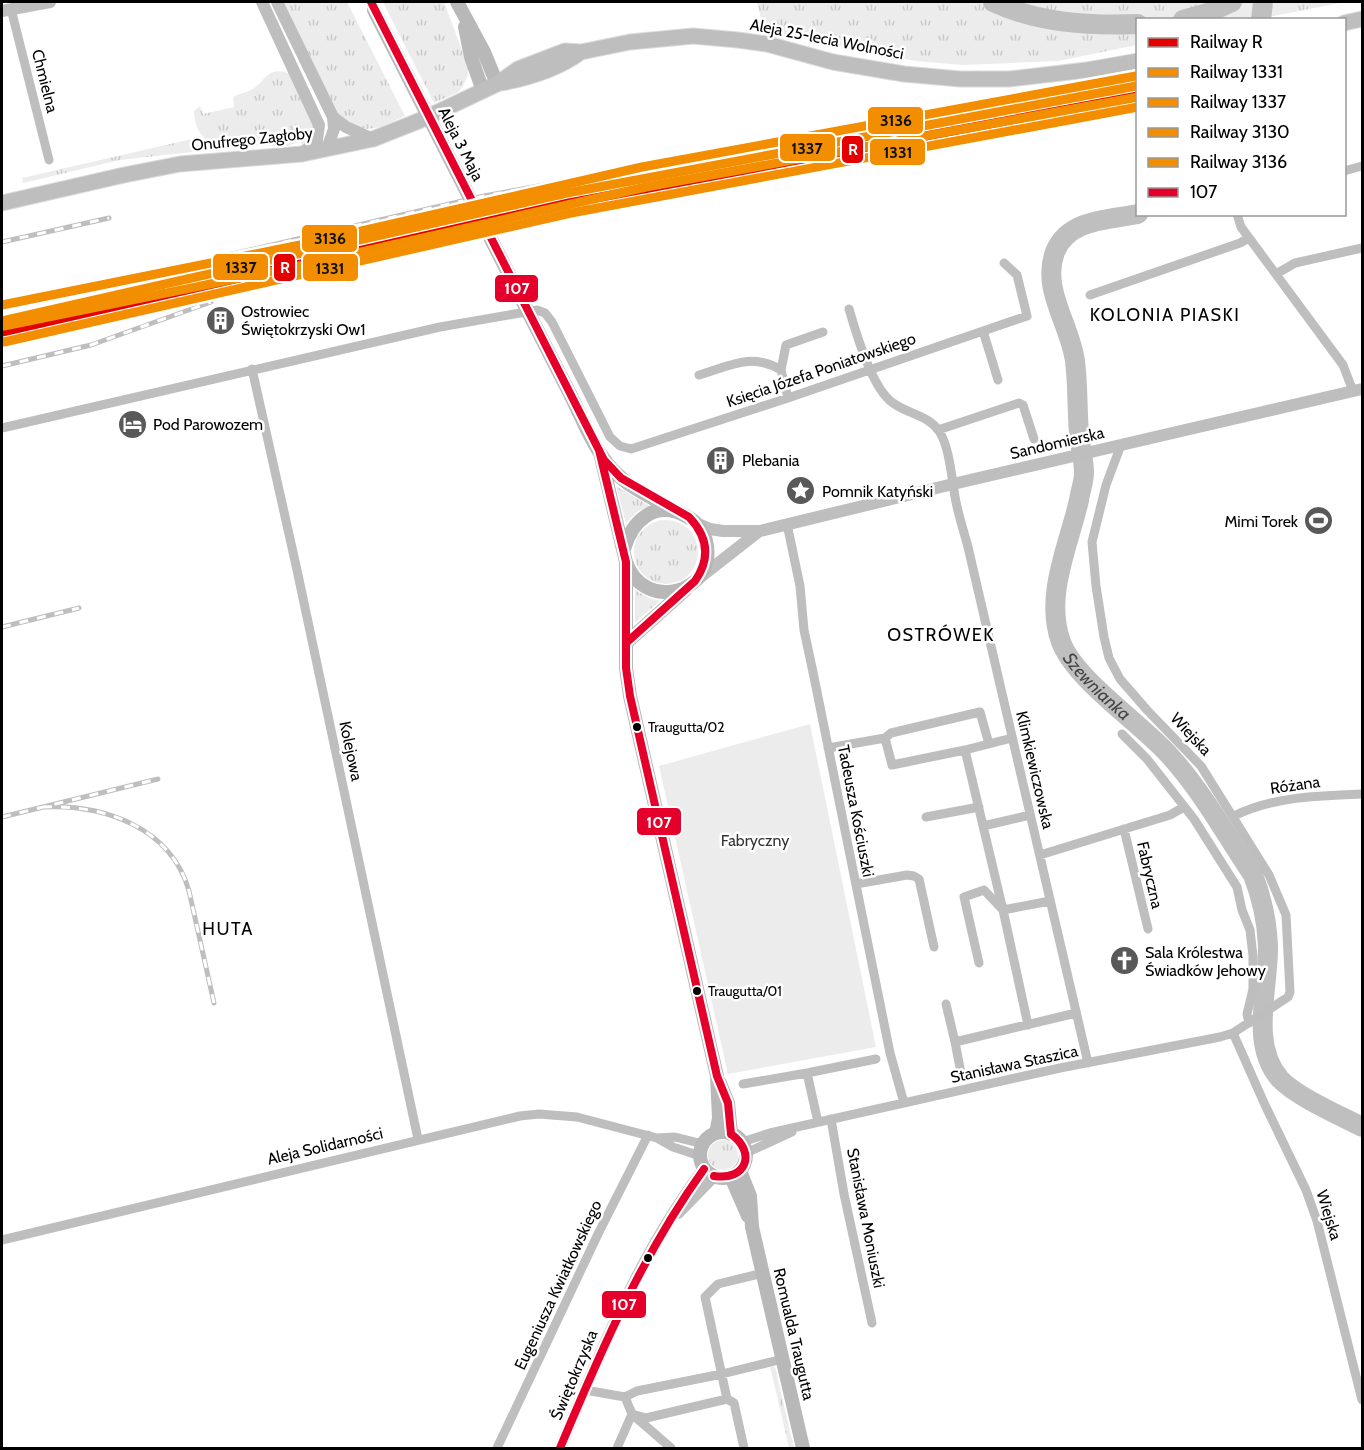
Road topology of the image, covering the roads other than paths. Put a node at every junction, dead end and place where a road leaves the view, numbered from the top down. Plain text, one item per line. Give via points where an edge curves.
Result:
1 (47, 2) edge
2 (262, 2) edge
3 (277, 2) edge
4 (371, 4) edge
5 (460, 7) edge
6 (6, 10) edge
7 (1362, 19) edge
8 (1346, 23) edge
9 (1136, 61) edge
10 (497, 84) junction
11 (483, 91) junction
12 (333, 117) junction
13 (373, 139) junction
14 (327, 149) junction
15 (302, 154) junction
16 (49, 160) dead end
17 (1362, 166) edge
18 (1346, 170) edge
19 (2, 202) edge
20 (1238, 216) edge
21 (1249, 238) junction
22 (1362, 248) edge
23 (1004, 262) dead end
24 (1276, 274) junction
25 (1090, 295) dead end
26 (849, 309) dead end
27 (983, 331) junction
28 (823, 332) dead end
29 (252, 369) junction
30 (781, 370) junction
31 (871, 370) junction
32 (699, 375) dead end
33 (998, 380) dead end
34 (1358, 390) edge
35 (788, 398) junction
36 (2, 428) edge
37 (938, 430) junction
38 (1034, 439) dead end
39 (1121, 445) junction
40 (600, 453) junction
41 (953, 484) junction
42 (678, 512) junction
43 (696, 523) junction
44 (787, 524) junction
45 (760, 531) junction
46 (625, 555) junction
47 (692, 583) junction
48 (626, 643) junction
49 (1122, 734) dead end
50 (885, 738) junction
51 (1012, 738) junction
52 (989, 744) junction
53 (828, 748) junction
54 (965, 750) junction
55 (1362, 794) edge
56 (979, 807) junction
57 (1184, 807) junction
58 (1030, 814) junction
59 (1234, 816) junction
60 (927, 818) dead end
61 (983, 826) junction
62 (1124, 829) junction
63 (1040, 855) junction
64 (856, 884) junction
65 (1050, 901) junction
66 (1003, 910) junction
67 (1148, 929) dead end
68 (934, 947) dead end
69 (979, 963) dead end
70 (946, 1004) dead end
71 (1076, 1013) junction
72 (1249, 1023) junction
73 (1028, 1024) junction
74 (1233, 1033) junction
75 (955, 1042) junction
76 (876, 1059) dead end
77 (1088, 1064) junction
78 (807, 1072) junction
79 (962, 1073) dead end
80 (717, 1076) junction
81 (743, 1084) dead end
82 (904, 1103) junction
83 (831, 1119) junction
84 (818, 1122) junction
85 (716, 1133) junction
86 (653, 1136) junction
87 (418, 1139) junction
88 (740, 1143) junction
89 (705, 1161) junction
90 (735, 1174) junction
91 (2, 1240) edge
92 (763, 1273) junction
93 (872, 1323) dead end
94 (783, 1359) junction
95 (722, 1374) junction
96 (585, 1390) junction
97 (624, 1397) junction
98 (727, 1399) junction
99 (1362, 1400) edge
100 (632, 1414) junction
101 (497, 1449) edge
102 (560, 1449) edge
103 (617, 1449) edge
104 (671, 1449) edge
105 (744, 1449) edge
106 (803, 1449) edge

1 - 6 street
2 - 15 street via 319,125 316,140
3 - 12 street
4 - 40 main road, Aleja 3 Maja, bridge
5 - 10 main road
5 - 11 main road
6 - 16 street, Chmielna
7 - 8 main road
9 - 10 main road, Aleja 25-lecia Wolności via 1010,79 949,78 833,62 767,44 693,36 565,51 518,69
10 - 11 main road, Onufrego Zagłoby
11 - 13 main road, Onufrego Zagłoby
12 - 13 street
12 - 14 street via 334,129
13 - 14 main road, Onufrego Zagłoby
14 - 15 main road, Onufrego Zagłoby
15 - 19 main road, Onufrego Zagłoby via 180,164
17 - 18 street
20 - 21 street
21 - 24 street
21 - 25 street
22 - 24 street via 1295,263
23 - 27 street, Księcia Józefa Poniatowskiego via 1017,275 1027,316
24 - 34 street
26 - 31 street
27 - 31 street, Księcia Józefa Poniatowskiego
27 - 33 street
28 - 30 street via 786,345
29 - 35 street, Księcia Józefa Poniatowskiego via 440,327 537,310 552,322 607,432 623,448 631,449
29 - 36 street
29 - 87 street, Kolejowa
30 - 32 street via 756,360
30 - 35 street
31 - 35 street, Księcia Józefa Poniatowskiego
31 - 37 street via 892,403 923,417
34 - 39 street, Sandomierska
37 - 38 street via 1019,403
37 - 41 street, Klimkiewiczowska
39 - 41 street, Sandomierska
39 - 59 street, Wiejska via 1103,494 1092,542 1106,649 1120,679 1201,766
40 - 42 main road, Aleja 3 Maja via 621,478
40 - 46 main road, Aleja 3 Maja
41 - 44 street, Sandomierska
41 - 51 street, Klimkiewiczowska
42 - 43 main road
42 - 46 main road via 659,511 642,518 630,532
43 - 45 street, Sandomierska via 723,531
43 - 47 main road via 707,548 705,566
44 - 45 street, Sandomierska
44 - 53 street, Tadeusza Kościuszki
45 - 47 street, Sandomierska
46 - 47 main road via 631,573 655,591 673,592
46 - 48 main road
47 - 48 main road
48 - 80 main road via 630,696
49 - 57 street
50 - 52 street via 891,733 980,712
50 - 53 street
50 - 54 street via 892,765
51 - 52 street
51 - 58 street, Klimkiewiczowska
52 - 54 street
53 - 64 street, Tadeusza Kościuszki
54 - 56 street
55 - 59 street, Różana via 1271,802
56 - 60 street
56 - 61 street
57 - 62 street, Fabryczna
57 - 72 street via 1237,887 1250,930 1252,989 1246,1014
58 - 61 street
58 - 63 street, Klimkiewiczowska
59 - 72 street, Wiejska via 1269,875 1286,915 1290,992 1283,1002
61 - 66 street
62 - 63 street, Fabryczna
62 - 67 street, Fabryczna
63 - 65 street, Klimkiewiczowska
64 - 68 street via 907,875 919,879
64 - 82 street, Tadeusza Kościuszki
65 - 66 street
65 - 71 street, Klimkiewiczowska
66 - 69 street via 984,890 964,897
66 - 73 street
70 - 75 street
71 - 73 street
71 - 77 street, Klimkiewiczowska
72 - 74 street, Wiejska
73 - 75 street
74 - 77 street, Stanisława Staszica
74 - 99 street, Wiejska via 1317,1221
75 - 79 street
76 - 78 street
77 - 82 street, Stanisława Staszica
78 - 81 street
78 - 84 street
80 - 85 main road
80 - 88 main road
82 - 83 street, Stanisława Staszica
83 - 84 street, Stanisława Staszica
83 - 93 street, Stanisława Moniuszki
84 - 88 street, Stanisława Staszica via 773,1142
85 - 88 main road
85 - 89 main road via 710,1136
86 - 87 street, Aleja Solidarności via 577,1117 539,1114
86 - 89 street, Aleja Solidarności via 675,1137
86 - 101 street, Eugeniusza Kwiatkowskiego via 598,1234
87 - 91 street, Aleja Solidarności
88 - 90 main road via 744,1164
89 - 90 main road via 724,1178
89 - 96 street, Świętokrzyska via 694,1198 671,1220 647,1257
90 - 92 main road, Romualda Traugutta
92 - 94 main road, Romualda Traugutta
92 - 95 street via 718,1284 705,1297
94 - 95 street
94 - 106 main road, Romualda Traugutta
95 - 97 street
95 - 98 street
96 - 97 street
96 - 102 street, Świętokrzyska
97 - 100 street
98 - 100 street via 646,1418
98 - 105 street via 734,1403
100 - 103 street
100 - 104 street

